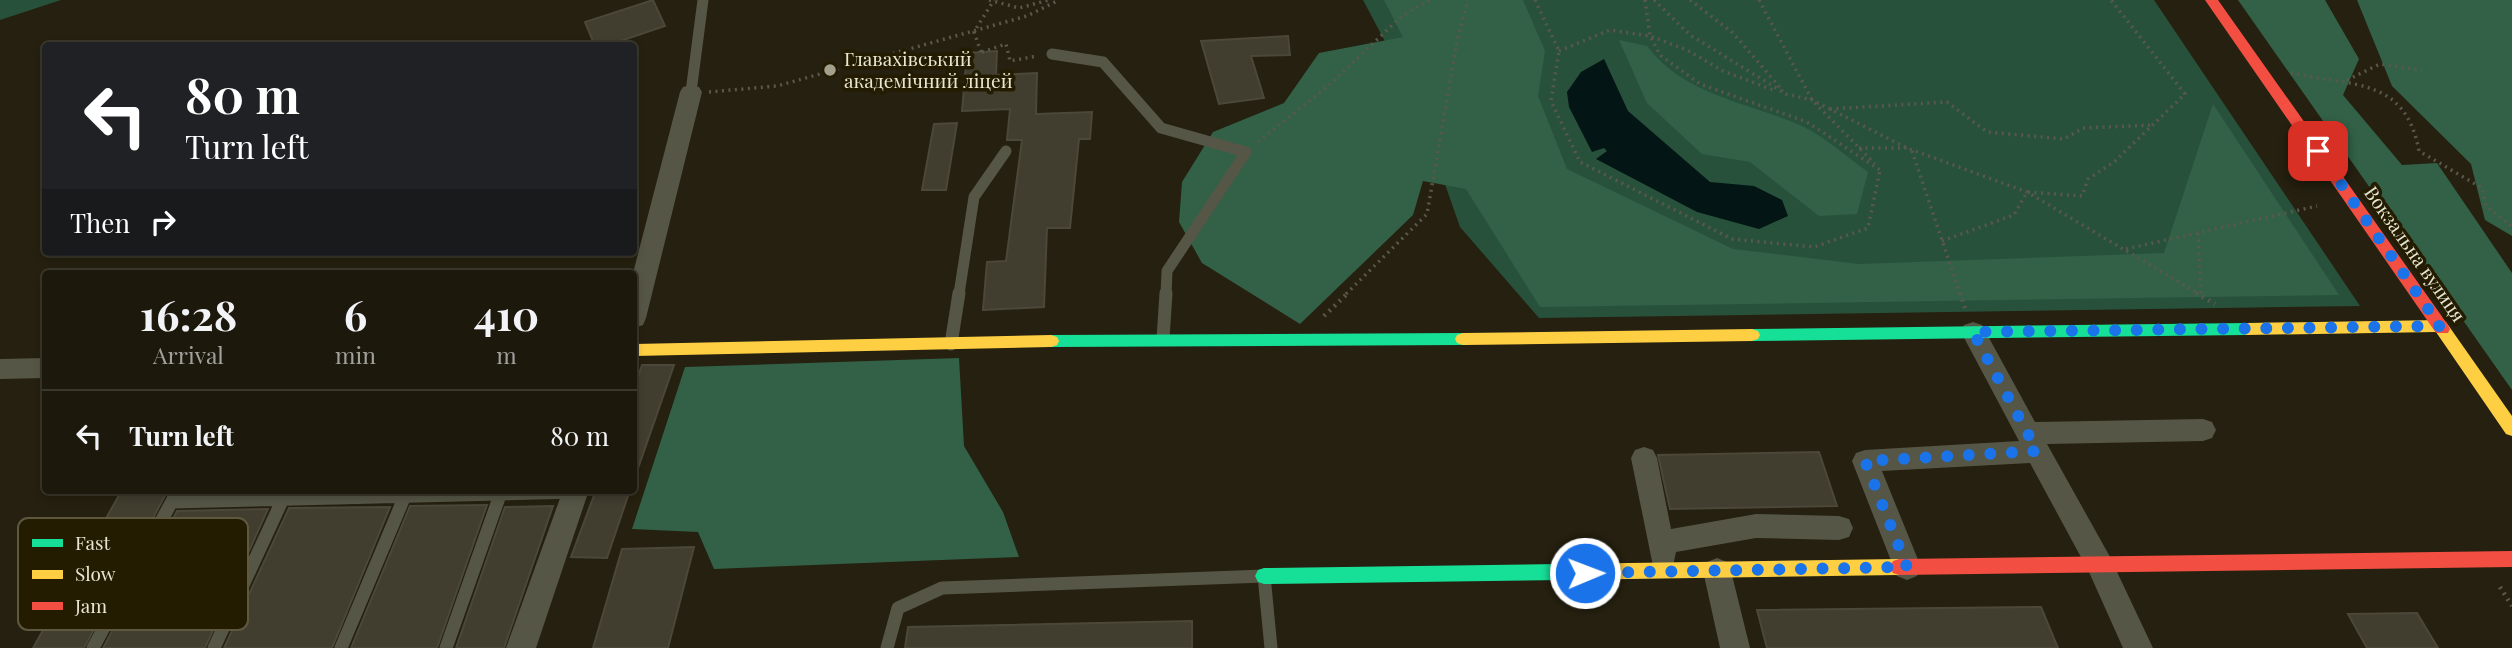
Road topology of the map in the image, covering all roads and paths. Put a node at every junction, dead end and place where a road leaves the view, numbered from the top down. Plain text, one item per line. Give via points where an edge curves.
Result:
1 (704, 0) edge
2 (1049, 0) edge
3 (1059, 0) edge
4 (1430, 0) edge
5 (1468, 0) edge
6 (1535, 0) edge
7 (1645, 0) edge
8 (1654, 0) edge
9 (1690, 0) edge
10 (1759, 0) edge
11 (2111, 0) edge
12 (2211, 0) edge
13 (992, 1) edge
14 (974, 32) junction
15 (1650, 36) junction
16 (1559, 51) junction
17 (1052, 54) joint
18 (2256, 64) junction
19 (2422, 70) dead end
20 (2347, 80) junction
21 (691, 92) junction
22 (1786, 94) junction
23 (1812, 100) junction
24 (1880, 100) dead end
25 (1884, 106) junction
26 (1829, 108) junction
27 (2155, 125) junction
28 (1859, 148) junction
29 (1910, 149) junction
30 (1006, 151) dead end
31 (1246, 152) junction
32 (1880, 170) junction
33 (2027, 192) junction
34 (2317, 206) dead end
35 (2512, 227) edge
36 (2198, 233) junction
37 (1942, 241) junction
38 (2125, 249) junction
39 (2201, 296) junction
40 (637, 306) edge
41 (2223, 309) dead end
42 (2440, 326) junction
43 (1973, 332) junction
44 (1163, 339) junction
45 (1299, 341) junction
46 (951, 344) junction
47 (637, 350) edge
48 (42, 368) edge
49 (2, 371) edge
50 (2512, 429) edge
51 (2203, 430) dead end
52 (2032, 442) junction
53 (1644, 458) dead end
54 (356, 494) edge
55 (429, 494) edge
56 (508, 494) edge
57 (575, 494) edge
58 (286, 495) edge
59 (175, 496) edge
60 (404, 498) junction
61 (163, 518) edge
62 (1839, 528) dead end
63 (1660, 543) junction
64 (2512, 559) edge
65 (2099, 564) junction
66 (1907, 567) junction
67 (1717, 571) junction
68 (1665, 572) junction
69 (248, 576) edge
70 (1264, 576) junction
71 (2500, 587) dead end
72 (2512, 606) edge
73 (103, 630) edge
74 (222, 630) edge
75 (93, 648) edge
76 (214, 648) edge
77 (341, 648) edge
78 (446, 648) edge
79 (521, 648) edge
80 (887, 648) edge
81 (1271, 648) edge
82 (1735, 648) edge
83 (2138, 648) edge

1 - 21 lane
2 - 13 path via 1023,8
3 - 14 path via 1027,16
4 - 31 path via 1402,16 1328,86
5 - 45 path via 1427,214
6 - 16 path
7 - 15 path
8 - 22 path via 1690,35
9 - 22 path via 1734,33
10 - 23 path
11 - 27 path via 2185,94
12 - 18 street, Вокзальна вулиця
13 - 14 path
14 - 17 path via 982,52 1006,44 1010,61
14 - 21 path via 777,86
15 - 16 path via 1611,30
15 - 22 path via 1723,71
15 - 32 path via 1660,55 1700,84 1807,122
16 - 32 path via 1552,101 1580,162 1732,239 1814,247 1868,228
17 - 31 lane via 1103,62 1161,128
18 - 20 path via 2315,80
18 - 42 street, Вокзальна вулиця
19 - 20 path via 2380,64
20 - 35 path via 2392,95 2418,131 2419,151 2482,188 2486,206
21 - 40 street
22 - 23 path
23 - 26 path
23 - 28 path
24 - 25 path
25 - 26 path
25 - 27 path via 1947,102 1987,132 2064,139 2083,128
26 - 29 path
27 - 33 path via 2088,179 2082,196
28 - 29 path
28 - 32 path
29 - 33 path
29 - 37 path
30 - 46 lane via 974,197
31 - 44 lane via 1167,271
33 - 37 path via 2014,215
33 - 38 path
34 - 36 path
36 - 38 path
36 - 39 path
37 - 43 path
38 - 39 path
39 - 41 path
42 - 43 street
42 - 50 street, Вокзальна вулиця
43 - 45 street
43 - 52 street
44 - 45 street
44 - 46 street
46 - 47 street
48 - 49 street
51 - 52 street
52 - 65 street
52 - 66 street via 1865,461
53 - 63 street
54 - 58 lane
54 - 60 lane
55 - 60 lane
56 - 78 lane
57 - 79 street
58 - 59 lane
58 - 69 lane
59 - 61 lane
60 - 77 lane
62 - 63 street via 1756,526
63 - 68 street
64 - 65 street
65 - 66 street
65 - 83 street
66 - 67 street
67 - 68 street
67 - 82 street
68 - 70 street
70 - 80 lane via 942,588 898,608
70 - 81 lane
71 - 72 path
73 - 75 lane
74 - 76 lane

